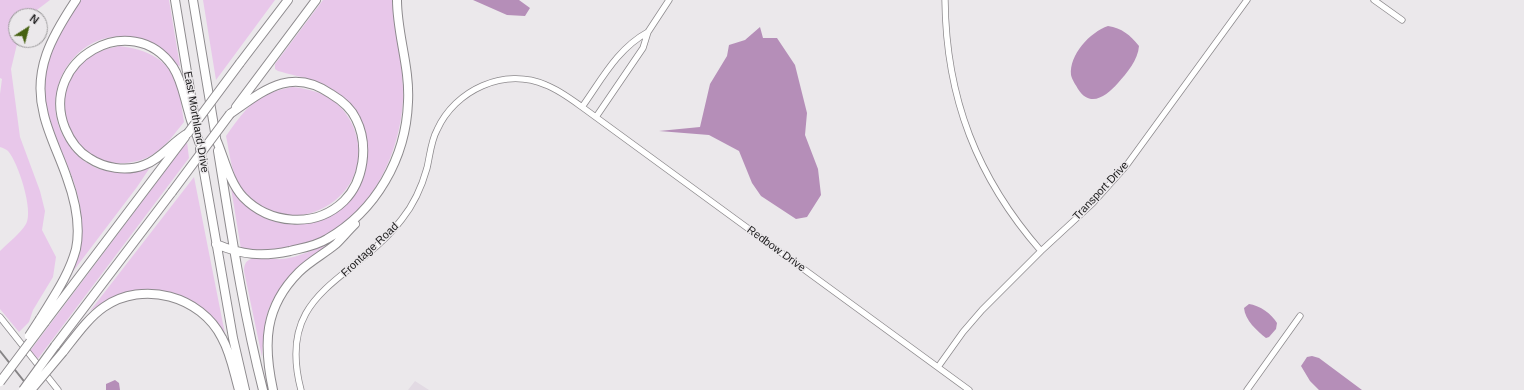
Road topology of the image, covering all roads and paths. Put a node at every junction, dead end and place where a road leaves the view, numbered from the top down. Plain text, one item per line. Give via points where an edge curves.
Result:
1 (76, 0) edge
2 (175, 0) edge
3 (193, 0) edge
4 (287, 0) edge
5 (316, 0) edge
6 (397, 0) edge
7 (670, 0) edge
8 (945, 0) edge
9 (1247, 0) edge
10 (1374, 0) edge
11 (1402, 20) dead end
12 (648, 32) junction
13 (246, 99) junction
14 (582, 107) junction
15 (596, 117) junction
16 (188, 133) junction
17 (216, 139) junction
18 (199, 142) junction
19 (373, 201) junction
20 (216, 244) junction
21 (1041, 251) junction
22 (235, 252) junction
23 (1300, 316) dead end
24 (0, 317) edge
25 (42, 320) junction
26 (938, 367) junction
27 (0, 382) edge
28 (22, 390) edge
29 (31, 390) edge
30 (58, 390) edge
31 (239, 390) edge
32 (245, 390) edge
33 (263, 390) edge
34 (274, 390) edge
35 (301, 390) edge
36 (969, 390) edge
37 (1247, 390) edge

1 - 25 highway via 57,28 45,53 41,73 40,95 44,116 74,195 78,223 76,248 67,275
2 - 18 highway, East Morthland Drive
3 - 17 highway
4 - 16 highway, bridge
5 - 13 highway
6 - 19 highway via 408,72 408,103 396,161
7 - 12 street
8 - 21 street via 948,52 955,91 967,132 996,192 1011,215
9 - 21 street, Transport Drive via 1126,166 1093,203
10 - 11 street
12 - 14 street via 632,41 619,53
12 - 15 street via 643,48
13 - 17 highway via 280,83 301,82 321,87 343,102 356,119 364,142 363,164 356,183 344,201 333,210 303,220 283,220 267,215 242,196 232,179
13 - 28 highway, bridge via 230,114
14 - 15 street, Redbow Drive
14 - 35 street, Frontage Road via 545,85 520,80 497,81 480,86 453,105 436,131 422,185 404,218 379,244 322,293 302,317 295,344
15 - 26 street, Redbow Drive
16 - 18 highway via 158,157 143,165 120,169 99,164 81,153 68,135 60,116 60,95 66,76 78,60 96,47 115,41 131,41 150,47 164,57 177,75
16 - 25 highway
17 - 22 highway
18 - 20 highway, East Morthland Drive
19 - 22 highway via 350,224 306,248 274,254
19 - 34 highway via 336,244 300,271 274,308 268,328 266,350
20 - 22 highway
20 - 32 highway, East Morthland Drive
21 - 26 street, Transport Drive via 982,310
22 - 33 highway
23 - 37 street
24 - 30 street
25 - 27 highway, bridge
26 - 36 street, Redbow Drive
29 - 31 highway, bridge via 104,307 137,295 179,299 196,308 210,320 222,337

